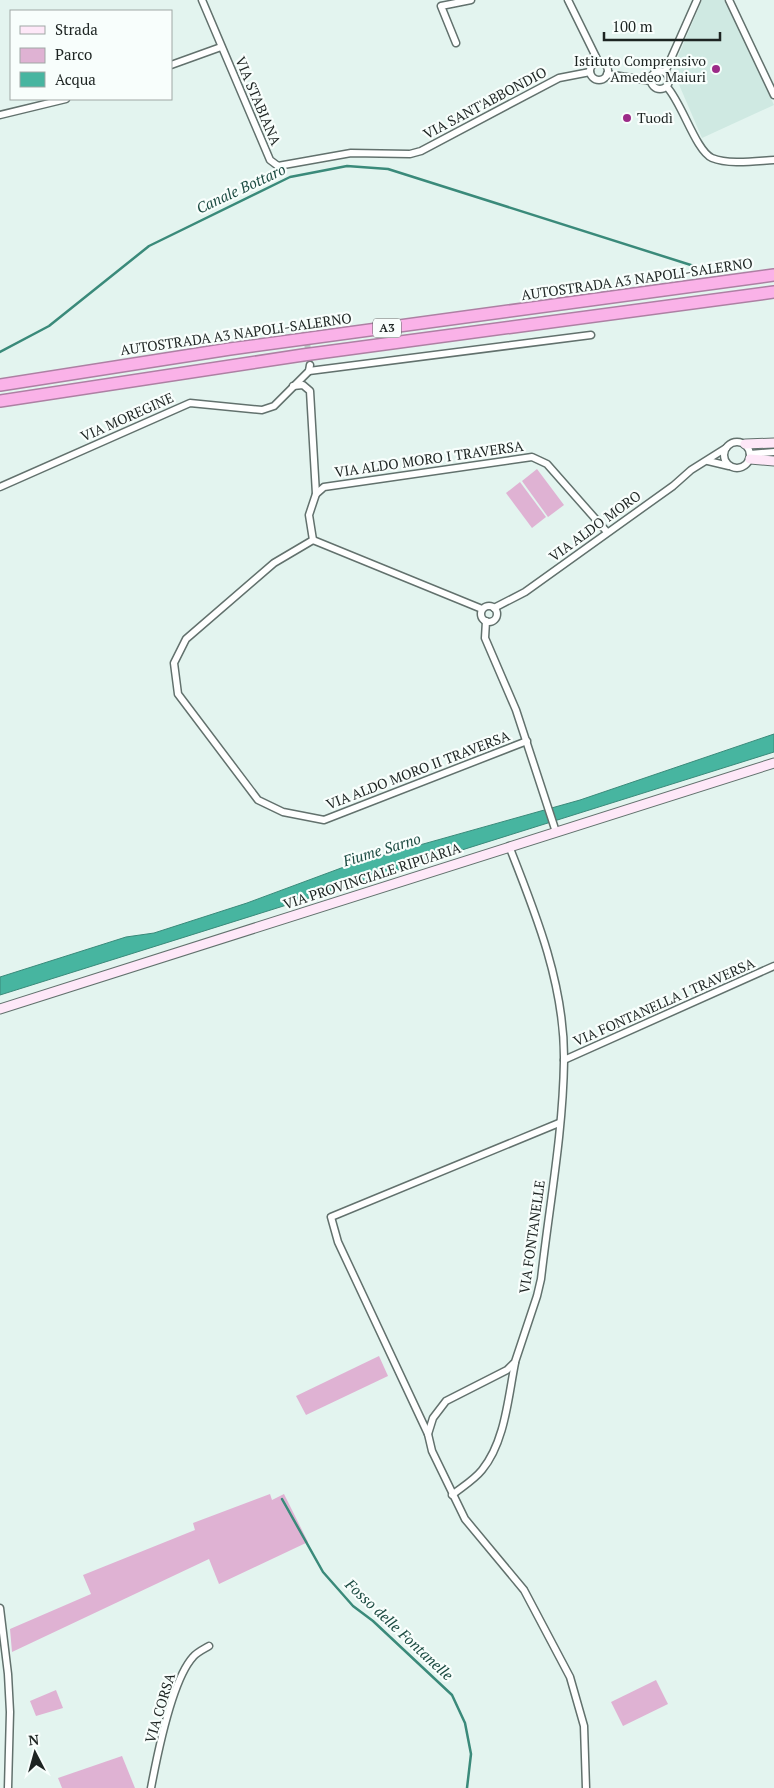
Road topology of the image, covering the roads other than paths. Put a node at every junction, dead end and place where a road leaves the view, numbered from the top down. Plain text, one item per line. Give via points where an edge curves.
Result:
1 (202, 0) edge
2 (471, 0) edge
3 (568, 0) edge
4 (697, 0) edge
5 (729, 0) edge
6 (456, 43) dead end
7 (221, 48) junction
8 (599, 63) junction
9 (172, 65) edge
10 (590, 72) junction
11 (664, 72) junction
12 (607, 74) junction
13 (651, 81) junction
14 (667, 87) junction
15 (774, 95) edge
16 (62, 100) edge
17 (0, 116) edge
18 (774, 160) edge
19 (274, 164) joint
20 (774, 275) edge
21 (774, 292) edge
22 (591, 334) dead end
23 (0, 385) edge
24 (293, 386) junction
25 (0, 401) edge
26 (774, 443) edge
27 (745, 444) junction
28 (726, 448) junction
29 (774, 452) edge
30 (750, 456) junction
31 (708, 461) junction
32 (774, 461) edge
33 (730, 466) junction
34 (0, 487) edge
35 (316, 494) junction
36 (607, 532) junction
37 (313, 540) junction
38 (494, 608) junction
39 (482, 609) junction
40 (486, 621) junction
41 (527, 741) junction
42 (774, 763) edge
43 (774, 768) edge
44 (753, 771) junction
45 (556, 830) junction
46 (509, 846) junction
47 (774, 966) edge
48 (0, 1009) edge
49 (564, 1060) junction
50 (558, 1123) junction
51 (515, 1362) junction
52 (428, 1434) junction
53 (452, 1495) junction
54 (0, 1608) edge
55 (209, 1646) dead end
56 (8, 1788) edge
57 (151, 1788) edge
58 (586, 1788) edge

1 - 7 street, VIA STABIANA
2 - 6 street via 441,6
3 - 8 street
4 - 11 street
5 - 15 street
7 - 9 street, VIA STABIANA
7 - 19 street, VIA STABIANA
8 - 10 street via 592,66
8 - 12 street via 606,66
10 - 12 street, VIA SANT'ABBONDIO via 598,80
10 - 19 street, VIA SANT'ABBONDIO via 559,78 421,151 410,154 351,153 286,166
11 - 13 street via 654,73
11 - 14 street via 670,79
12 - 13 street, VIA SANT'ABBONDIO
13 - 14 street, VIA SANT'ABBONDIO via 655,88 662,90
14 - 18 street via 676,96 706,154 720,160
16 - 17 street
20 - 23 highway, AUTOSTRADA A3 NAPOLI-SALERNO / A3 via 230,349
21 - 25 highway, A3 via 254,362
22 - 24 street, VIA MOREGINE via 309,368
24 - 34 street, VIA MOREGINE via 274,406 262,410 190,403
24 - 35 street via 303,385 310,391
26 - 27 main road
27 - 28 street via 736,442
27 - 30 street
28 - 31 street, VIA ALDO MORO
28 - 33 street via 724,456
29 - 30 street
30 - 32 main road
30 - 33 street via 742,467
31 - 33 street
31 - 36 street, VIA ALDO MORO via 690,470 673,486
35 - 36 street, VIA ALDO MORO I TRAVERSA via 324,487 532,457 547,464
35 - 37 street via 309,515
36 - 38 street, VIA ALDO MORO via 525,592
37 - 39 street
37 - 41 street, VIA ALDO MORO II TRAVERSA via 274,563 186,639 174,663 178,694 258,800 282,812 324,820
38 - 39 street
38 - 40 street via 496,617
39 - 40 street via 481,616
40 - 41 street via 485,638
41 - 45 street
42 - 44 main road, VIA PROVINCIALE RIPUARIA
43 - 44 main road, VIA PROVINCIALE RIPUARIA
44 - 45 main road, VIA PROVINCIALE RIPUARIA
45 - 46 main road, VIA PROVINCIALE RIPUARIA
46 - 48 main road, VIA PROVINCIALE RIPUARIA
46 - 49 street, VIA FONTANELLE via 544,939 556,992
47 - 49 street, VIA FONTANELLA I TRAVERSA
49 - 50 street, VIA FONTANELLE
50 - 51 street, VIA FONTANELLE via 541,1279
50 - 52 street via 331,1218 338,1242
51 - 52 street via 507,1370 446,1401 433,1418
51 - 53 street, VIA FONTANELLE via 503,1422 492,1456 481,1472
52 - 53 street via 432,1451
53 - 58 street via 465,1520 524,1590 570,1677 584,1726
54 - 56 street via 10,1712
55 - 57 street, VIA CORSA via 194,1656 184,1671 172,1702

